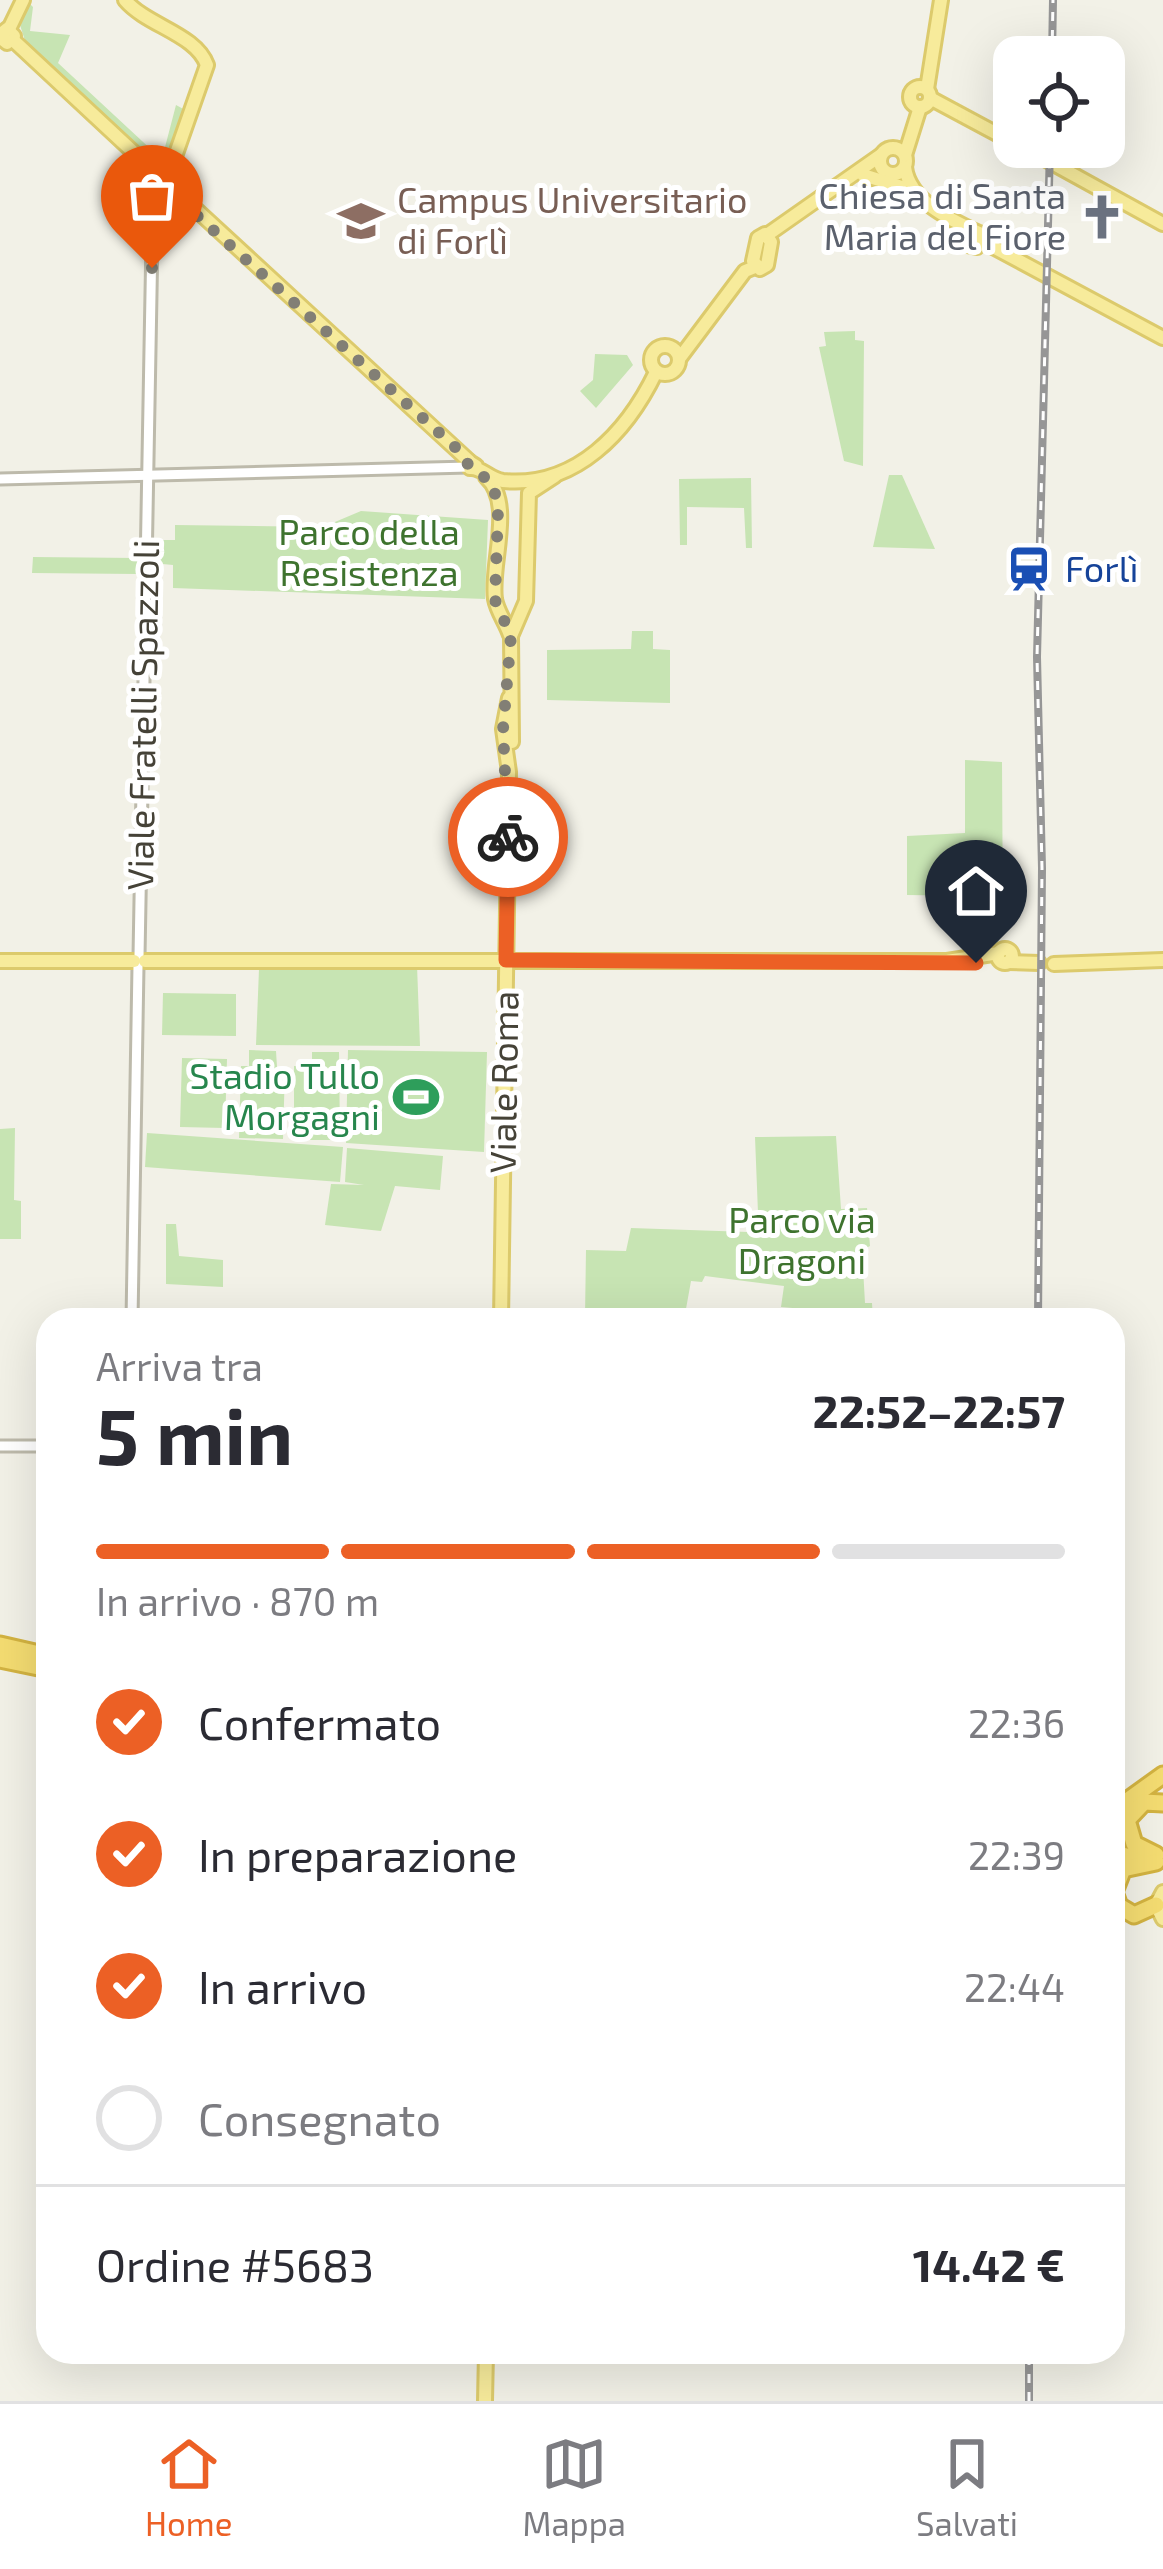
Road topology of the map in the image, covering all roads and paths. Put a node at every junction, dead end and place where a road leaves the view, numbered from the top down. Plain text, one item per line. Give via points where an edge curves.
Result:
1 (125, 0) edge
2 (939, 0) edge
3 (20, 5) edge
4 (4, 38) edge
5 (922, 97) junction
6 (993, 132) edge
7 (894, 162) junction
8 (1061, 168) edge
9 (862, 175) junction
10 (160, 181) junction
11 (905, 188) junction
12 (1163, 224) edge
13 (974, 236) junction
14 (769, 237) junction
15 (1163, 338) edge
16 (675, 353) junction
17 (660, 373) junction
18 (471, 465) junction
19 (148, 475) junction
20 (555, 476) junction
21 (0, 479) edge
22 (514, 480) junction
23 (500, 508) junction
24 (526, 512) junction
25 (495, 600) junction
26 (524, 606) junction
27 (511, 636) junction
28 (1013, 959) dead end
29 (506, 960) junction
30 (0, 961) edge
31 (139, 961) junction
32 (1163, 962) edge
33 (132, 1308) edge
34 (501, 1308) edge
35 (0, 1446) edge
36 (36, 1446) edge
37 (0, 1656) edge
38 (36, 1664) edge
39 (1163, 1775) edge
40 (1135, 1801) junction
41 (1163, 1803) edge
42 (1125, 1806) edge
43 (1125, 1852) edge
44 (1159, 1859) edge
45 (1125, 1870) edge
46 (1125, 1909) edge
47 (1161, 1912) edge
48 (486, 2364) edge
49 (485, 2401) edge

1 - 10 main road via 206,58 207,74
2 - 5 main road
3 - 4 main road
4 - 10 main road
5 - 6 main road
5 - 7 main road
7 - 9 main road
7 - 11 main road
7 - 13 main road via 922,201
7 - 14 main road
8 - 12 main road
9 - 11 main road
9 - 14 main road
10 - 18 main road
10 - 19 street, Viale Fratelli Spazzoli
11 - 13 main road
13 - 15 main road
14 - 16 main road via 767,265 754,264
16 - 17 main road via 675,370
16 - 17 main road via 652,354
17 - 20 main road via 592,458
18 - 19 street
18 - 22 main road
18 - 23 main road via 493,483
19 - 21 street
19 - 31 street, Viale Fratelli Spazzoli
20 - 22 main road
20 - 24 main road via 531,489
22 - 23 main road
22 - 24 main road
23 - 24 main road via 515,503
23 - 25 main road
24 - 26 main road
25 - 26 main road via 509,612
25 - 27 main road
26 - 27 main road, Viale Roma
27 - 29 main road, Viale Roma
28 - 29 main road
29 - 31 main road
29 - 34 main road, Viale Roma
30 - 31 main road
31 - 33 street, Viale Fratelli Spazzoli
32 - 32 main road via 1054,964
35 - 36 street
37 - 38 highway
39 - 40 highway
40 - 41 highway
40 - 42 highway
40 - 44 highway via 1129,1837
43 - 44 highway
44 - 45 highway
46 - 47 highway
48 - 49 main road

